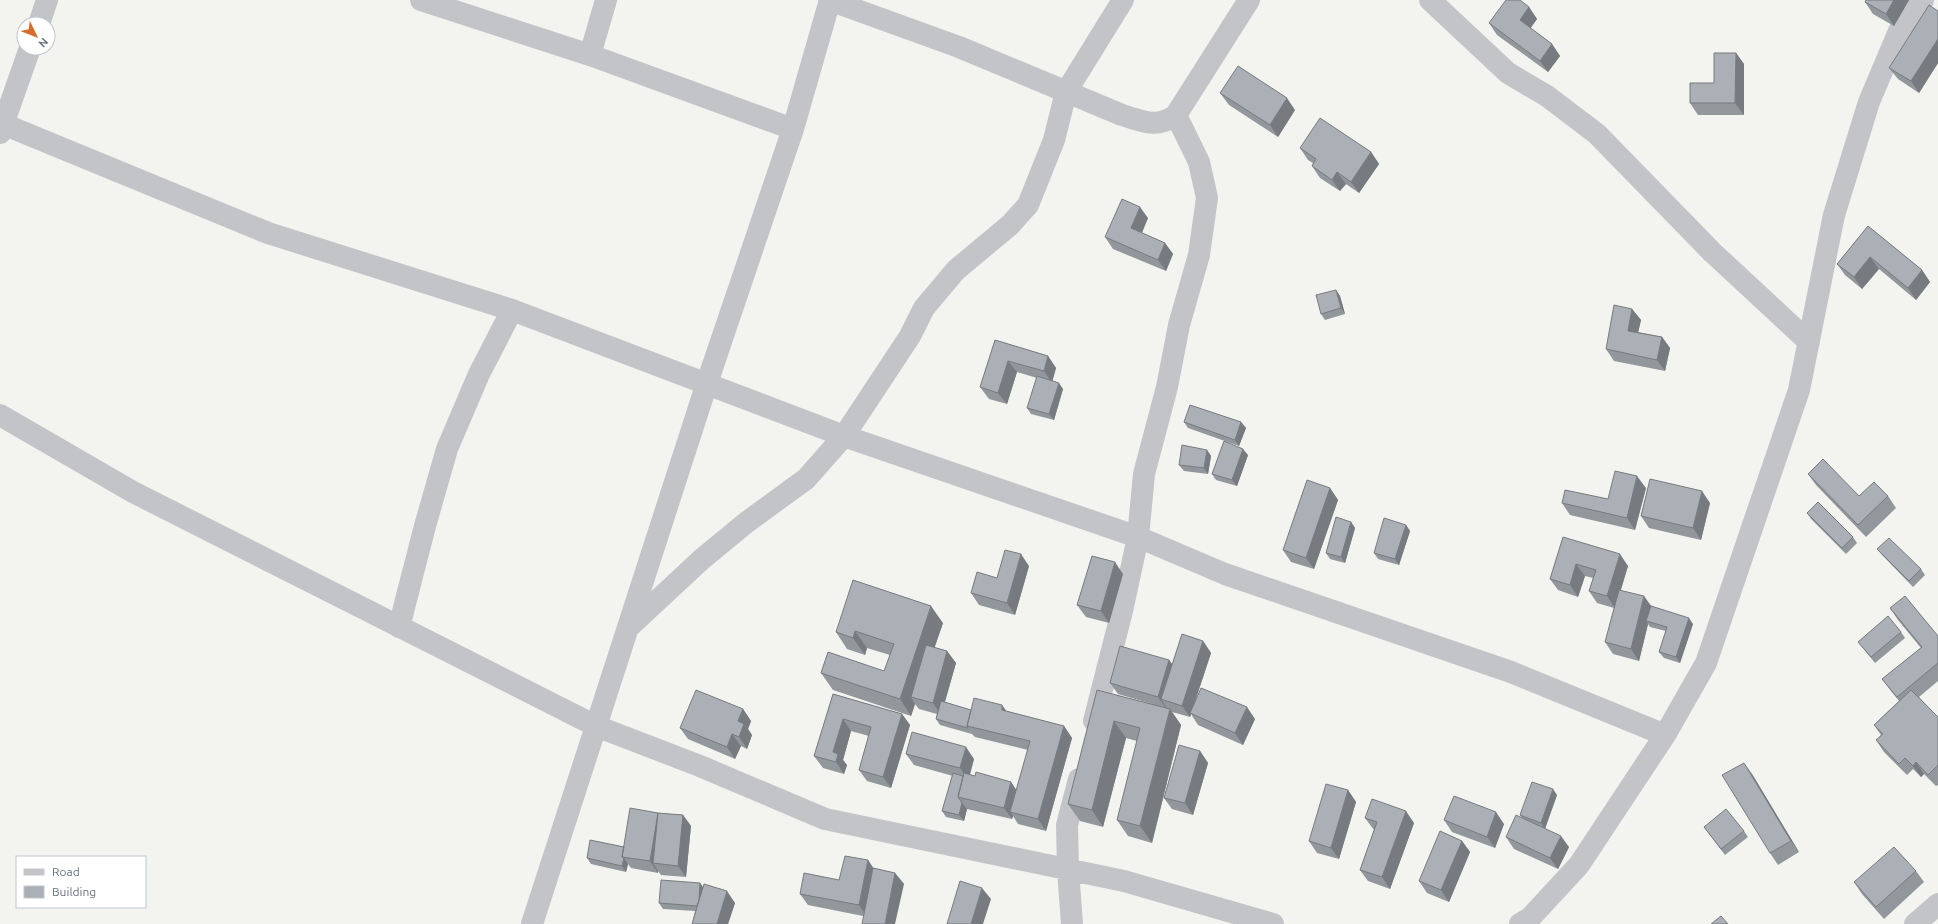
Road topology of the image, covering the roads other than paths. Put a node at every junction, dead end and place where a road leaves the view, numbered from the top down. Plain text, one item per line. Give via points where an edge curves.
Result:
1 (47, 0) edge
2 (421, 0) edge
3 (606, 0) edge
4 (830, 0) edge
5 (1123, 0) edge
6 (1249, 0) edge
7 (1430, 0) edge
8 (1923, 0) edge
9 (42, 16) edge
10 (590, 55) junction
11 (27, 56) edge
12 (1066, 92) junction
13 (1176, 115) junction
14 (2, 129) edge
15 (793, 129) junction
16 (512, 310) junction
17 (1808, 342) junction
18 (707, 383) junction
19 (0, 414) edge
20 (844, 436) junction
21 (1138, 537) junction
22 (629, 626) junction
23 (399, 627) junction
24 (596, 726) junction
25 (1664, 735) junction
26 (1068, 870) junction
27 (1938, 904) edge
28 (532, 924) edge
29 (1072, 924) edge
30 (1273, 924) edge
31 (1520, 924) edge
32 (1915, 924) edge

1 - 9 street
2 - 10 street
3 - 10 street
4 - 12 street via 959,47
4 - 15 street
5 - 12 street
6 - 13 street
7 - 17 street via 1508,72 1547,96 1597,134 1712,252
8 - 17 street via 1900,31 1869,102 1834,215
10 - 15 street
11 - 14 street
12 - 13 street via 1150,123 1167,121
12 - 20 street via 1054,140 1028,205 1010,225 956,270 924,308 910,336
13 - 21 street via 1200,162 1207,198 1199,255 1179,325 1167,387 1144,474
14 - 16 street via 268,233
15 - 18 street
16 - 18 street
16 - 23 street via 479,374 447,449
17 - 25 street via 1799,390 1706,663
18 - 20 street
18 - 22 street
19 - 23 street via 133,492
20 - 21 street
20 - 22 street via 806,479 746,522
21 - 25 street via 1225,574 1511,672
21 - 26 street via 1122,611 1067,825
22 - 24 street
23 - 24 street
24 - 26 street via 700,766 825,819
24 - 28 street
25 - 31 street via 1579,865 1530,918
26 - 29 street
26 - 30 street via 1124,880
27 - 32 street

